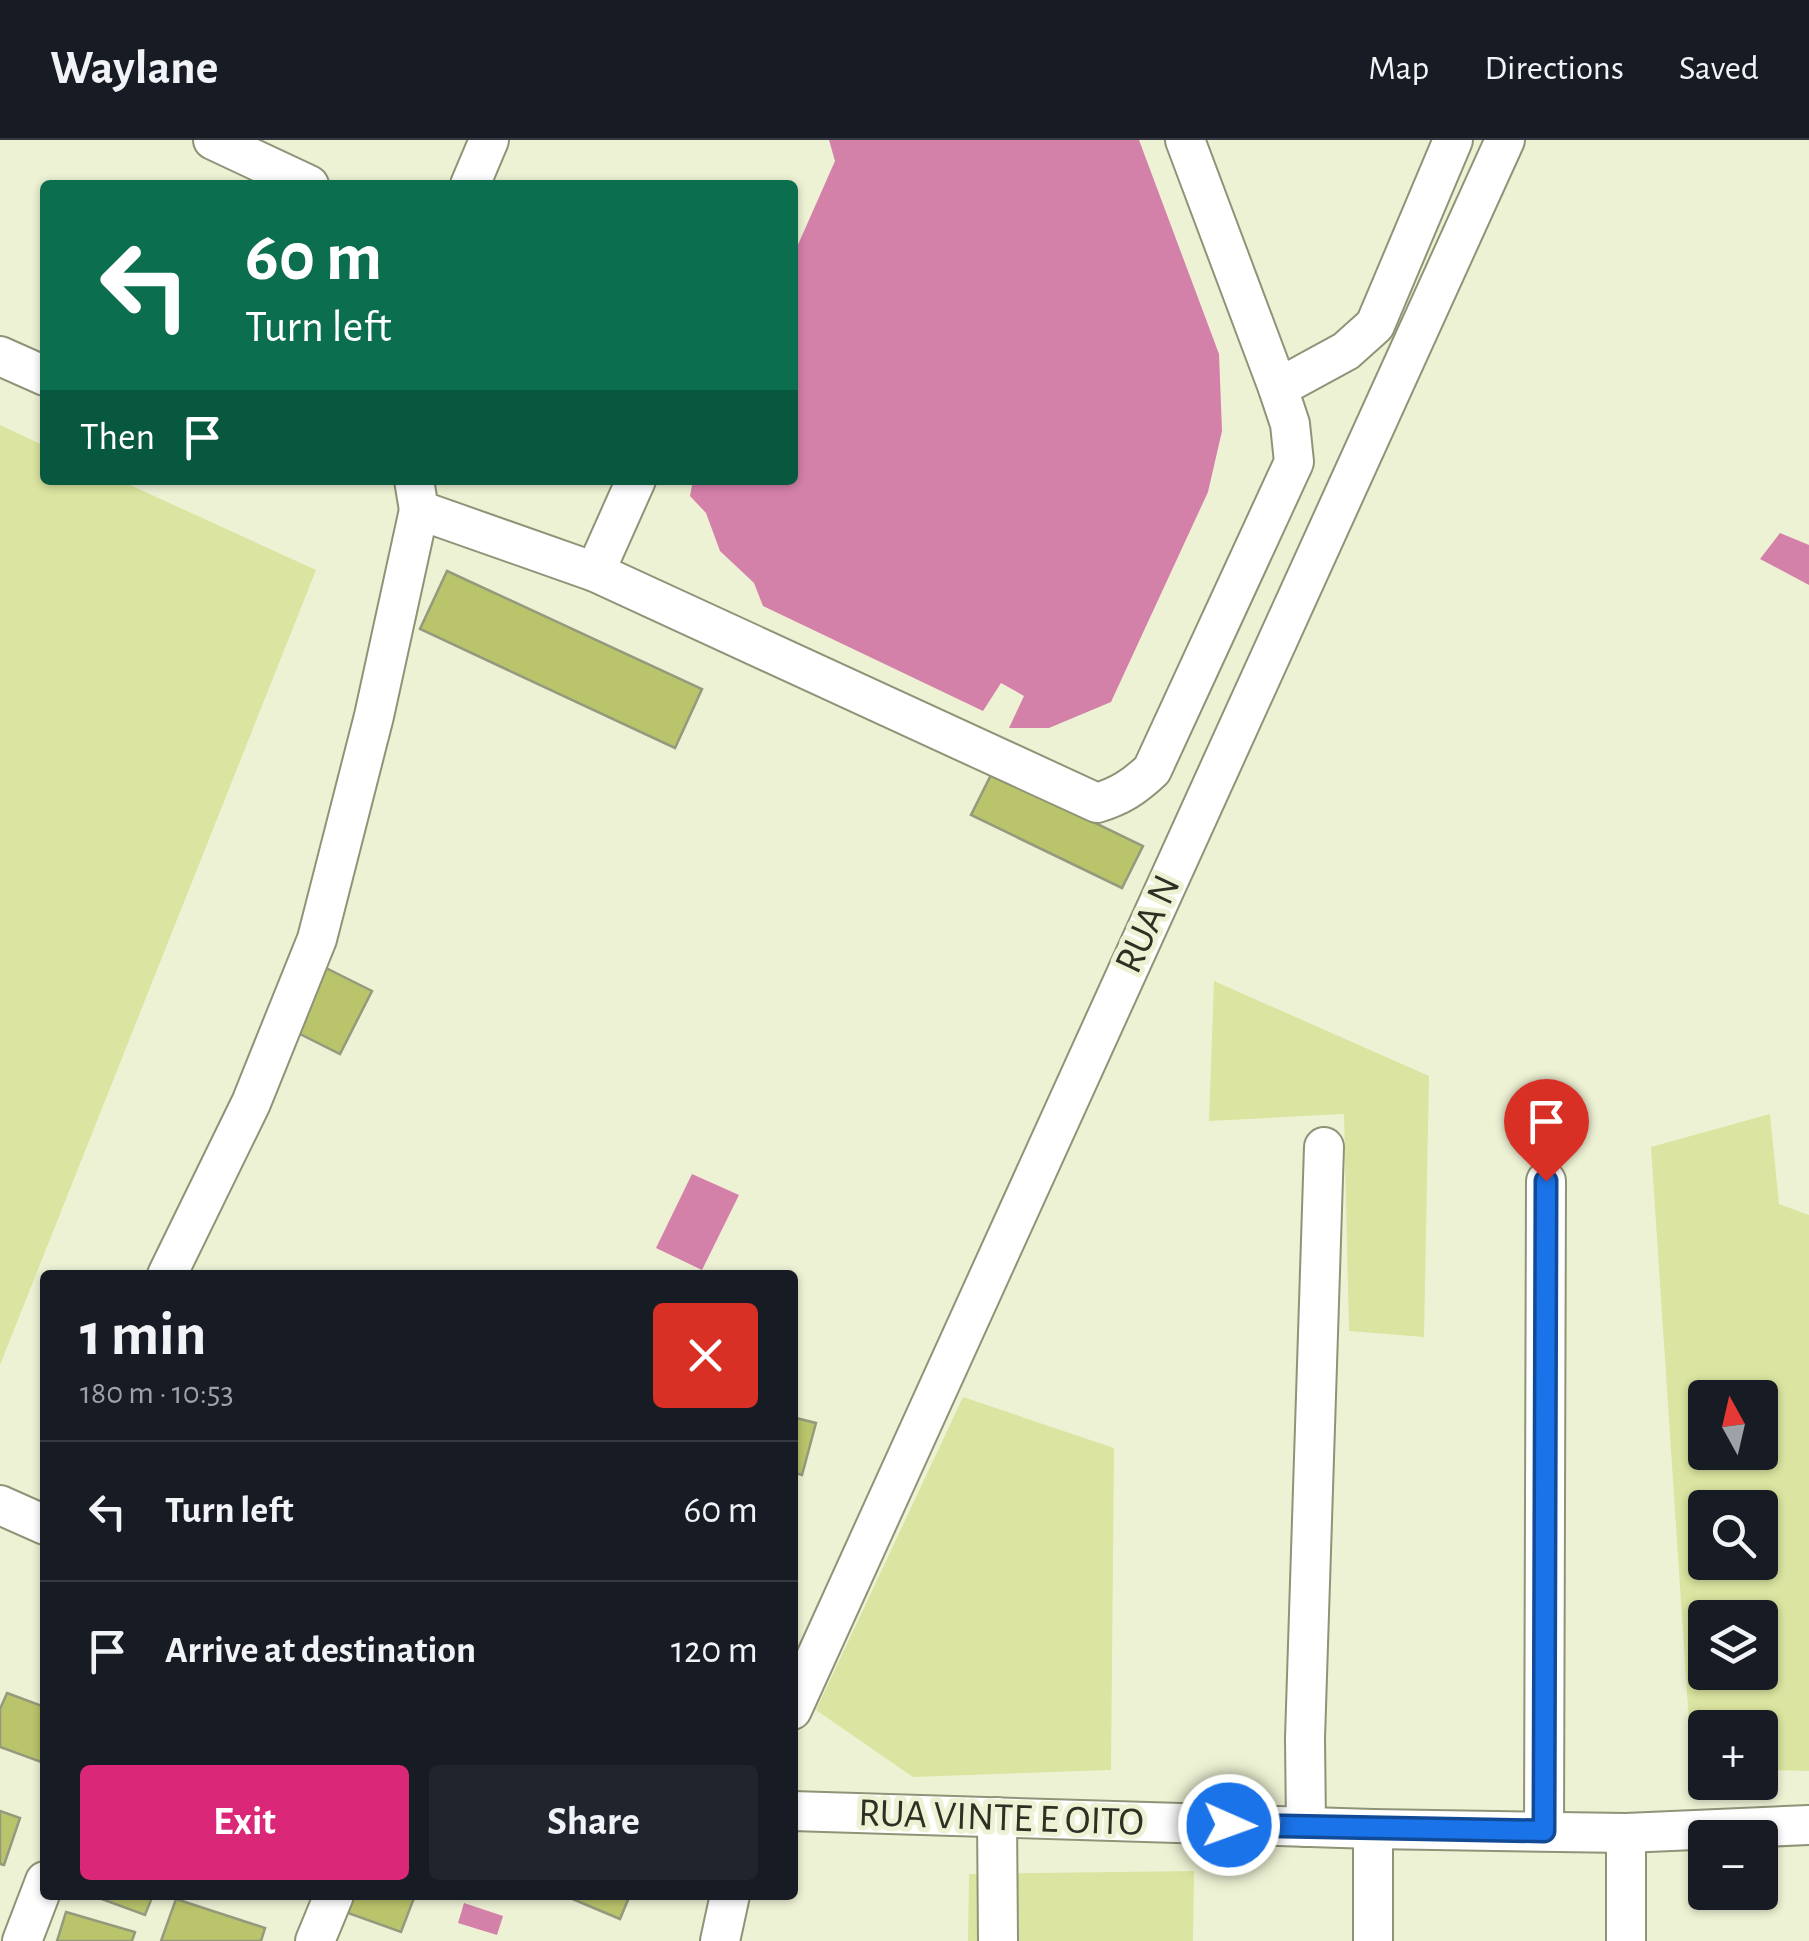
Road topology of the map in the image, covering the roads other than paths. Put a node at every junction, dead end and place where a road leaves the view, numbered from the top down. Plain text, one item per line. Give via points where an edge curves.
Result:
1 (213, 140) edge
2 (489, 140) edge
3 (1185, 140) edge
4 (1454, 140) edge
5 (1506, 140) edge
6 (298, 180) edge
7 (472, 180) edge
8 (0, 356) edge
9 (40, 374) edge
10 (1278, 388) junction
11 (634, 485) edge
12 (417, 495) edge
13 (595, 572) junction
14 (1324, 1147) dead end
15 (1546, 1181) dead end
16 (169, 1270) edge
17 (0, 1506) edge
18 (40, 1522) edge
19 (798, 1697) edge
20 (798, 1811) edge
21 (997, 1817) junction
22 (1809, 1825) edge
23 (1306, 1828) junction
24 (1373, 1829) junction
25 (1544, 1831) junction
26 (1626, 1833) junction
27 (40, 1893) edge
28 (332, 1900) edge
29 (729, 1900) edge
30 (22, 1941) edge
31 (315, 1941) edge
32 (720, 1941) edge
33 (998, 1941) edge
34 (1373, 1941) edge
35 (1626, 1941) edge

1 - 6 street
2 - 7 street
3 - 10 street
4 - 10 street via 1374,326 1346,351
5 - 19 street, RUA N
8 - 9 street
10 - 13 street via 1294,462 1152,770 1133,788 1097,803
11 - 13 street
12 - 13 street
12 - 16 street via 374,716 317,939 251,1103
14 - 23 street
15 - 25 street
17 - 18 street
20 - 21 street, RUA VINTE E OITO
21 - 23 street, RUA VINTE E OITO
21 - 33 street
22 - 26 street, RUA VINTE E OITO
23 - 24 street, RUA VINTE E OITO
24 - 25 street, RUA VINTE E OITO
24 - 34 street
25 - 26 street, RUA VINTE E OITO
26 - 35 street
27 - 30 street
28 - 31 street
29 - 32 street

